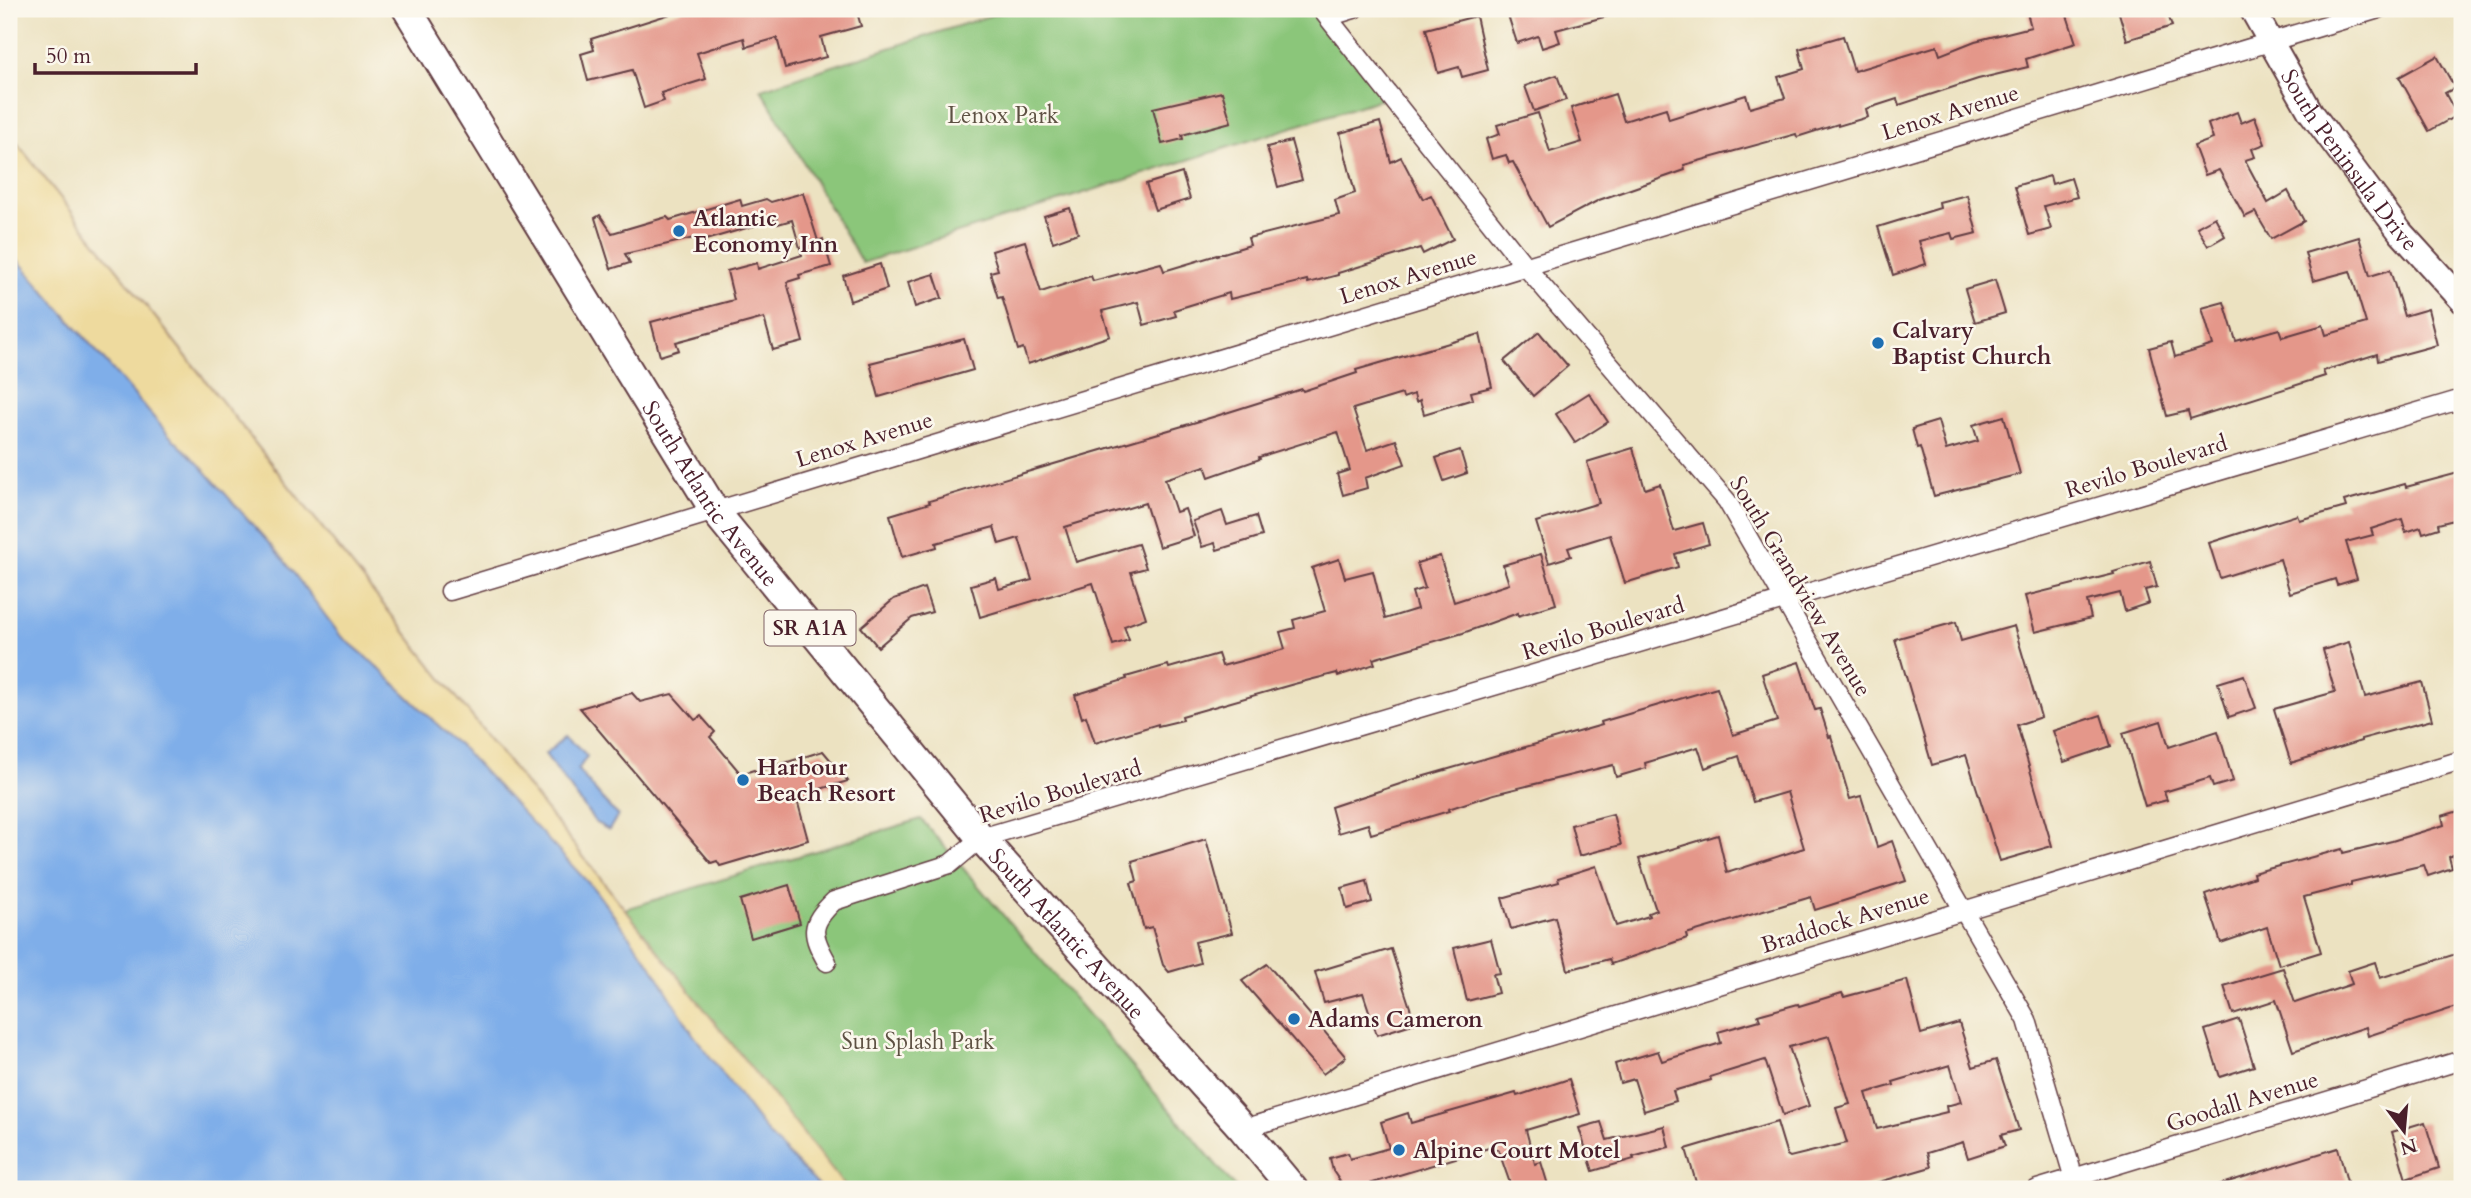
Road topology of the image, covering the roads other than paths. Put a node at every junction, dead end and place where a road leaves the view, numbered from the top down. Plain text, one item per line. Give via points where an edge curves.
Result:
1 (407, 9) edge
2 (1354, 9) edge
3 (2252, 9) edge
4 (2379, 9) edge
5 (1325, 13) edge
6 (2269, 41) junction
7 (1525, 266) junction
8 (2462, 300) edge
9 (2462, 399) edge
10 (714, 510) junction
11 (450, 591) dead end
12 (1784, 600) junction
13 (2462, 760) edge
14 (981, 838) junction
15 (1962, 910) junction
16 (827, 962) dead end
17 (2462, 1060) edge
18 (1243, 1129) junction
19 (2075, 1184) edge
20 (1293, 1189) edge
21 (2037, 1189) edge

1 - 10 main road, South Atlantic Avenue / SR A1A
2 - 5 street
3 - 6 main road, South Peninsula Drive
4 - 6 street, Lenox Avenue
5 - 7 street, South Grandview Avenue
6 - 7 street, Lenox Avenue
6 - 8 main road, South Peninsula Drive via 2310,111 2401,233
7 - 10 street, Lenox Avenue
7 - 12 street, South Grandview Avenue via 1727,502
9 - 12 street, Revilo Boulevard
10 - 11 street, Lenox Avenue
10 - 14 main road, South Atlantic Avenue / SR A1A
12 - 14 street, Revilo Boulevard
12 - 15 street, South Grandview Avenue
13 - 15 street, Braddock Avenue
14 - 16 street, Revilo Boulevard via 950,864 834,901 816,925 815,941
14 - 18 main road, South Atlantic Avenue / SR A1A
15 - 18 street, Braddock Avenue
15 - 19 street, South Grandview Avenue via 2027,1020
17 - 19 street, Goodall Avenue
18 - 20 main road, South Atlantic Avenue / SR A1A
19 - 21 street, Goodall Avenue

